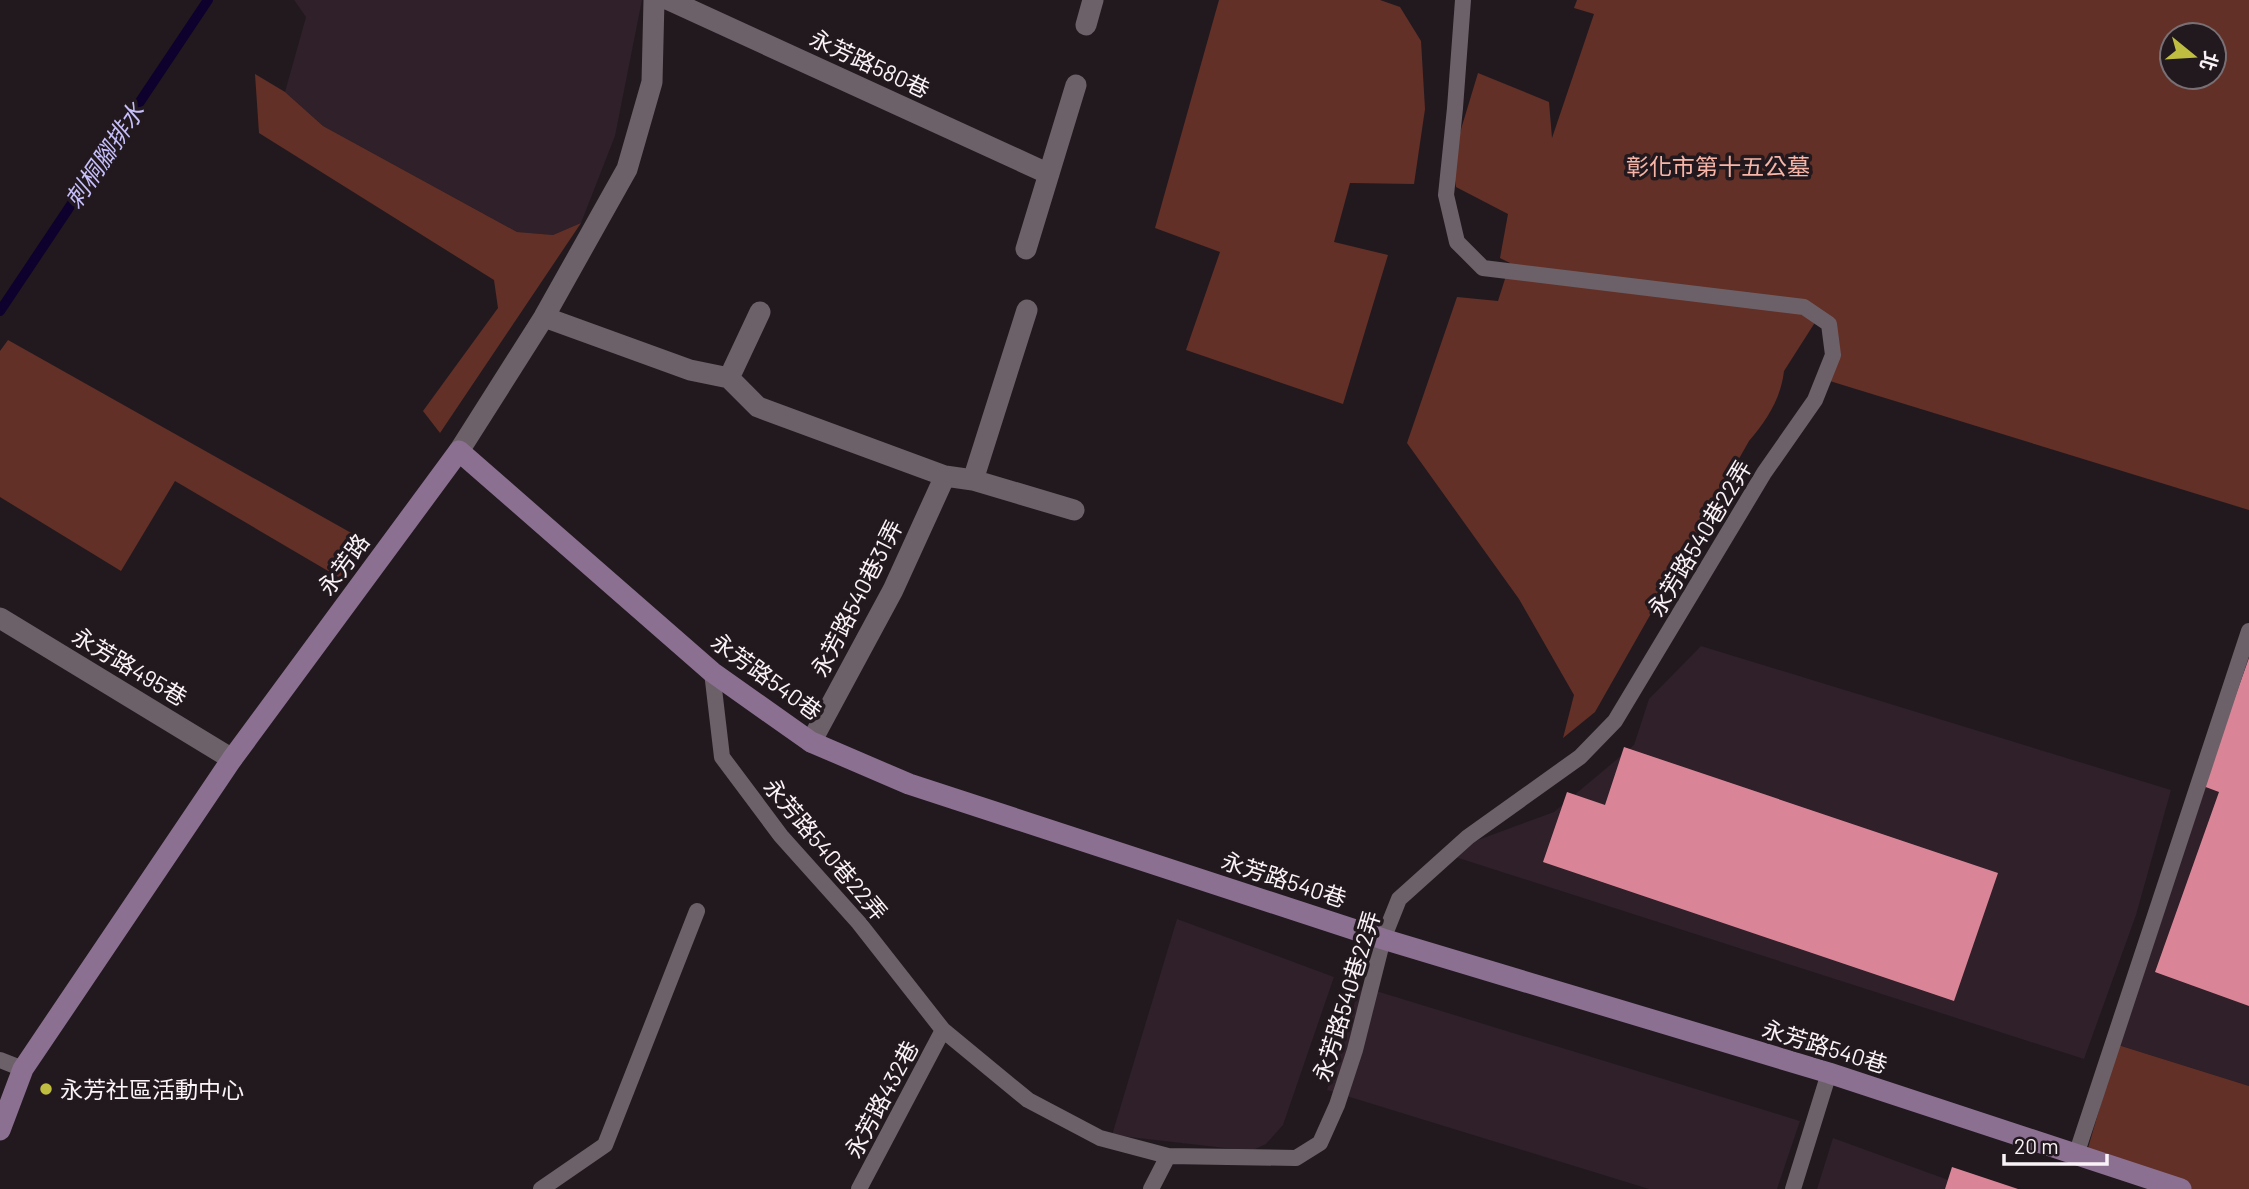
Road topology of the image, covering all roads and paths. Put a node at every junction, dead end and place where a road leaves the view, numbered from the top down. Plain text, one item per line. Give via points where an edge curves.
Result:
1 (654, 0) edge
2 (669, 0) edge
3 (1093, 0) edge
4 (1463, 0) edge
5 (1086, 25) dead end
6 (1076, 85) dead end
7 (1049, 174) junction
8 (1026, 249) dead end
9 (1027, 310) dead end
10 (760, 312) dead end
11 (544, 317) junction
12 (729, 378) junction
13 (459, 451) junction
14 (945, 476) junction
15 (973, 480) junction
16 (1074, 510) dead end
17 (0, 618) edge
18 (2249, 631) edge
19 (712, 672) junction
20 (811, 742) junction
21 (232, 759) junction
22 (698, 911) dead end
23 (1383, 939) junction
24 (943, 1030) junction
25 (0, 1060) edge
26 (23, 1069) junction
27 (1829, 1073) junction
28 (0, 1130) edge
29 (2077, 1155) junction
30 (1168, 1156) junction
31 (541, 1189) edge
32 (859, 1189) edge
33 (1151, 1189) edge
34 (1793, 1189) edge
35 (2181, 1189) edge

1 - 11 street, 永芳路 via 652,82 627,169
2 - 7 street, 永芳路580巷
3 - 5 street
4 - 23 lane, 永芳路540巷22弄 via 1446,195 1457,242 1483,268 1804,307 1829,324 1833,355 1815,400 1764,473 1615,721 1580,757 1468,837 1399,899
6 - 7 street
7 - 8 street
9 - 15 street
10 - 12 street
11 - 12 street via 690,370
11 - 13 street, 永芳路
12 - 14 street via 758,407
13 - 19 street, 永芳路540巷
13 - 21 street, 永芳路
14 - 15 street
14 - 20 street, 永芳路540巷31弄 via 893,590
15 - 16 street
17 - 21 street, 永芳路495巷
18 - 29 lane
19 - 20 street, 永芳路540巷
19 - 24 lane, 永芳路540巷22弄 via 722,757 781,836 859,923
20 - 23 street, 永芳路540巷 via 909,784
21 - 26 street, 永芳路
22 - 31 lane via 604,1145
23 - 27 street, 永芳路540巷
23 - 30 lane, 永芳路540巷22弄 via 1355,1050 1320,1143 1296,1158
24 - 30 lane, 永芳路540巷22弄 via 1028,1100 1100,1138
24 - 32 lane, 永芳路432巷
25 - 26 lane
26 - 28 street, 永芳路
27 - 29 street, 永芳路540巷
27 - 34 lane
29 - 35 street, 永芳路540巷
30 - 33 lane

